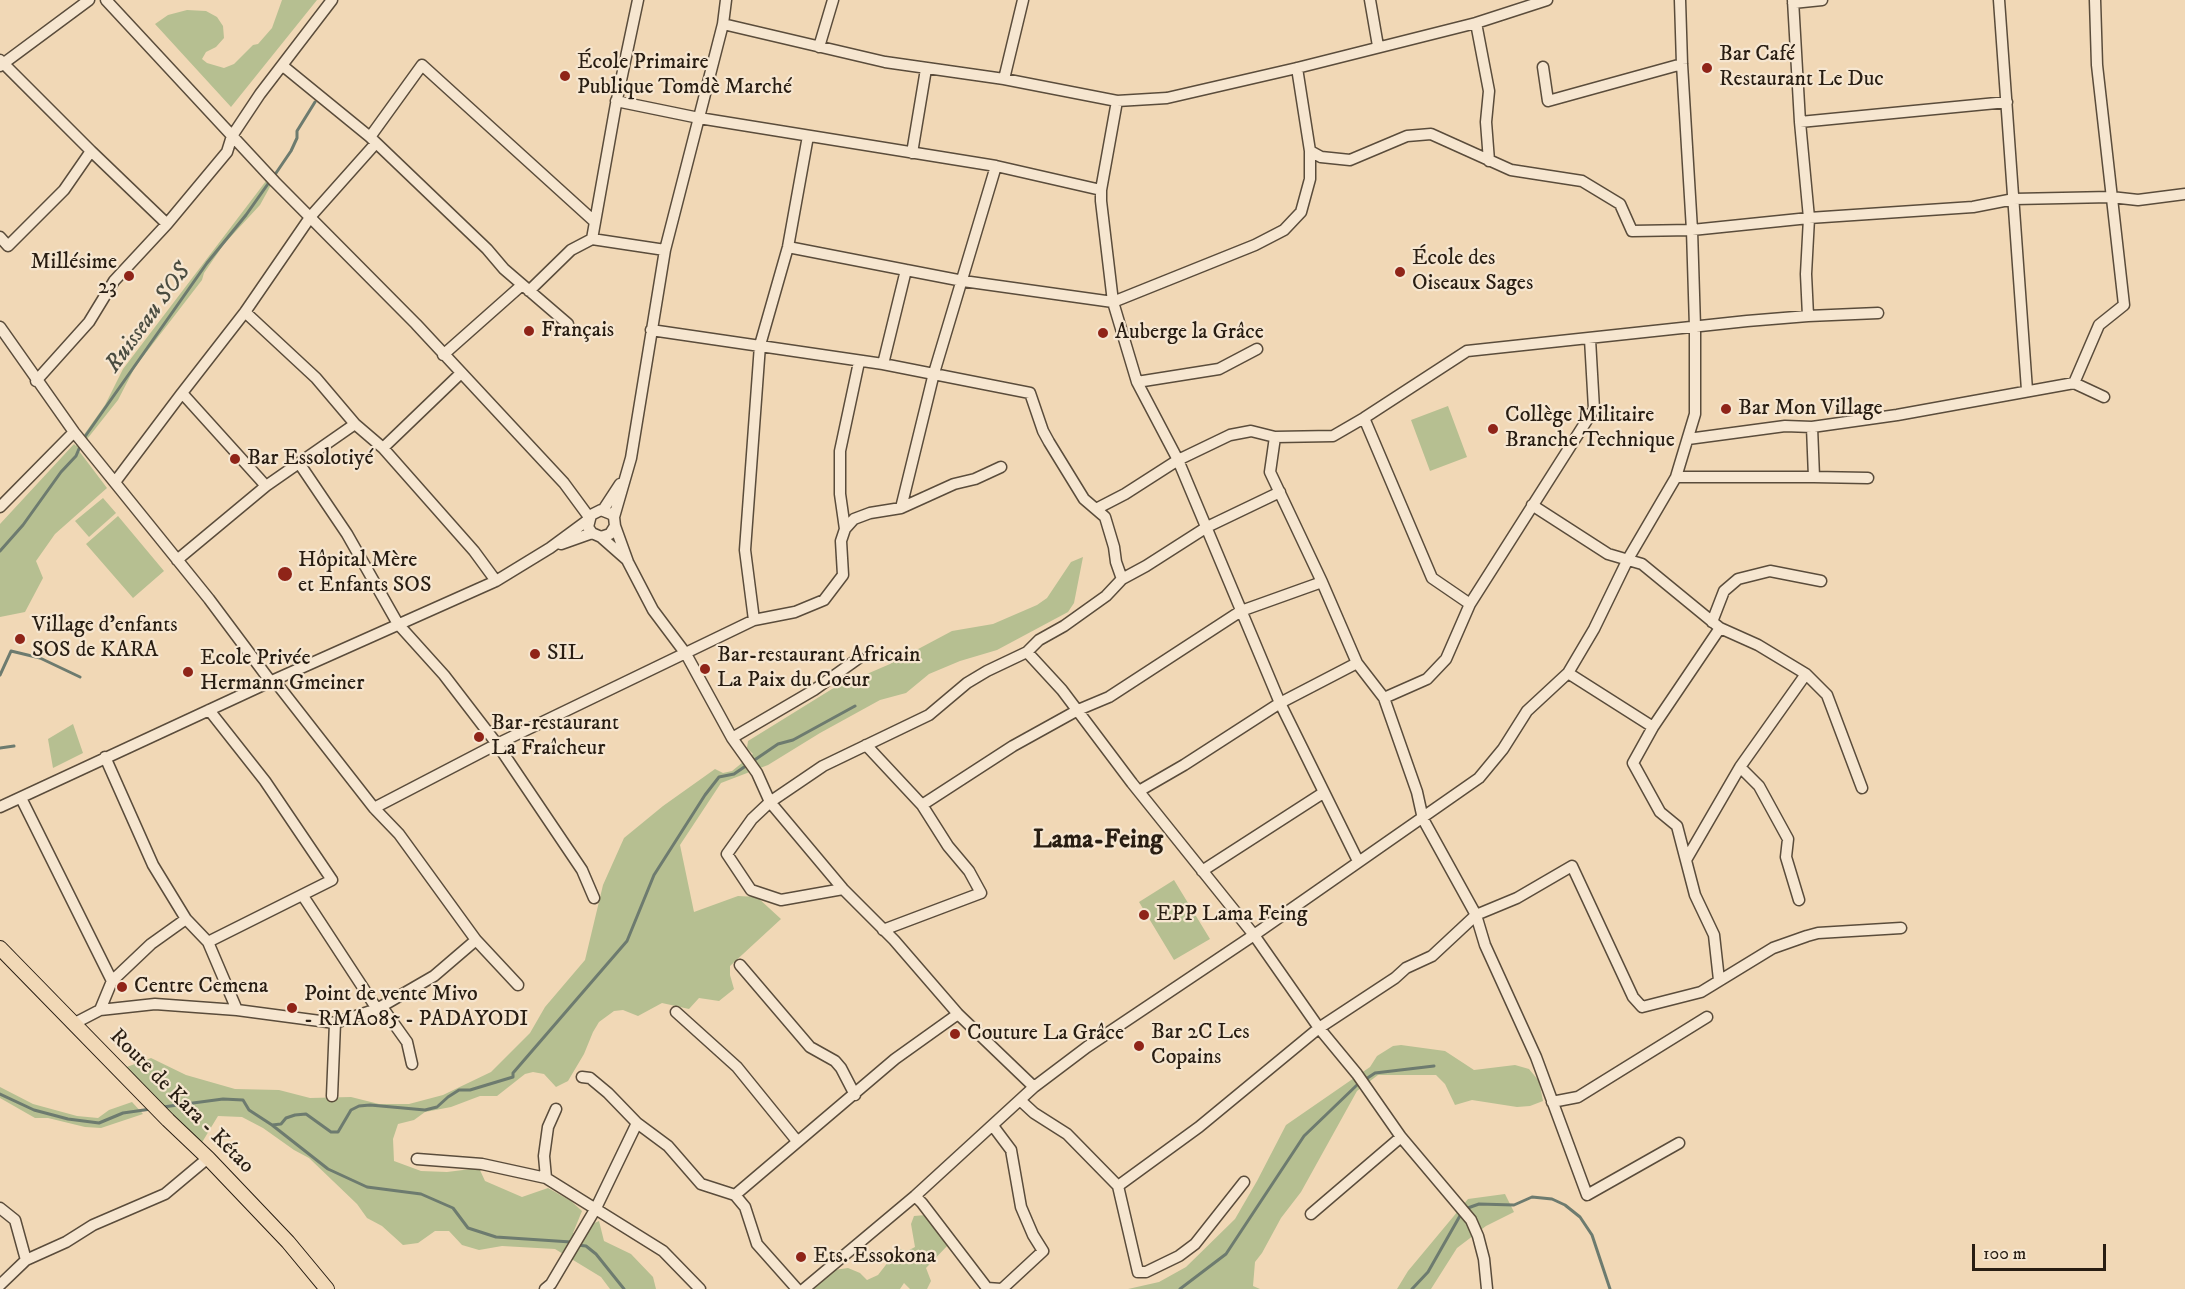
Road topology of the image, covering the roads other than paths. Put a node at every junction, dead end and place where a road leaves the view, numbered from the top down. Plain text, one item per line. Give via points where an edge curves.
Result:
1 (89, 0) edge
2 (106, 0) edge
3 (332, 0) edge
4 (638, 0) edge
5 (726, 0) edge
6 (833, 0) edge
7 (1023, 0) edge
8 (1370, 0) edge
9 (1547, 0) edge
10 (1680, 0) edge
11 (1822, 0) edge
12 (1999, 0) edge
13 (2095, 0) edge
14 (1793, 2) edge
15 (1476, 22) junction
16 (723, 24) junction
17 (1378, 46) junction
18 (819, 47) junction
19 (1, 63) edge
20 (1682, 64) junction
21 (283, 66) junction
22 (1297, 68) junction
23 (1543, 68) dead end
24 (926, 69) junction
25 (1004, 79) junction
26 (616, 100) junction
27 (1117, 101) junction
28 (2007, 102) junction
29 (699, 118) junction
30 (1800, 122) junction
31 (232, 136) junction
32 (808, 136) junction
33 (373, 140) junction
34 (91, 151) junction
35 (1310, 151) junction
36 (912, 153) junction
37 (1489, 161) junction
38 (996, 166) junction
39 (1101, 190) junction
40 (2185, 194) edge
41 (2111, 197) junction
42 (2014, 199) junction
43 (311, 216) junction
44 (1809, 218) junction
45 (595, 222) junction
46 (167, 224) junction
47 (1692, 230) junction
48 (0, 237) edge
49 (592, 239) junction
50 (788, 247) junction
51 (665, 250) junction
52 (906, 270) junction
53 (963, 282) junction
54 (526, 288) junction
55 (1113, 302) junction
56 (245, 312) junction
57 (1878, 313) dead end
58 (1808, 316) junction
59 (568, 324) dead end
60 (0, 327) edge
61 (1695, 327) junction
62 (651, 330) junction
63 (1590, 339) junction
64 (760, 345) junction
65 (1257, 349) dead end
66 (443, 355) junction
67 (859, 362) junction
68 (883, 364) junction
69 (934, 373) junction
70 (460, 374) junction
71 (36, 381) junction
72 (1137, 382) junction
73 (2074, 383) junction
74 (2027, 390) junction
75 (182, 393) junction
76 (2104, 397) dead end
77 (1364, 418) junction
78 (354, 424) junction
79 (1812, 427) junction
80 (1275, 437) junction
81 (80, 439) junction
82 (1688, 439) junction
83 (383, 448) junction
84 (1178, 460) junction
85 (299, 463) junction
86 (1001, 467) dead end
87 (629, 471) junction
88 (1676, 477) junction
89 (1814, 477) junction
90 (1868, 477) dead end
91 (116, 482) junction
92 (266, 486) junction
93 (1280, 492) junction
94 (2, 502) edge
95 (1532, 505) junction
96 (901, 508) junction
97 (1096, 509) junction
98 (594, 514) junction
99 (614, 521) junction
100 (1207, 527) junction
101 (845, 529) junction
102 (597, 535) junction
103 (550, 548) junction
104 (1628, 559) junction
105 (177, 560) junction
106 (628, 562) junction
107 (1122, 579) junction
108 (496, 581) junction
109 (1821, 581) dead end
110 (1322, 582) junction
111 (1470, 604) junction
112 (1241, 611) junction
113 (754, 620) junction
114 (398, 624) junction
115 (1716, 625) junction
116 (1027, 652) junction
117 (686, 654) junction
118 (859, 658) dead end
119 (1357, 663) junction
120 (1568, 673) junction
121 (1806, 674) junction
122 (272, 681) junction
123 (1384, 698) junction
124 (1280, 703) junction
125 (209, 710) junction
126 (1078, 710) junction
127 (1653, 727) junction
128 (732, 738) junction
129 (497, 744) junction
130 (866, 745) junction
131 (105, 757) junction
132 (1740, 767) junction
133 (1862, 788) dead end
134 (1139, 791) junction
135 (1323, 793) junction
136 (21, 798) junction
137 (770, 802) junction
138 (922, 805) junction
139 (0, 807) edge
140 (374, 807) junction
141 (1423, 819) junction
142 (1686, 860) junction
143 (1358, 861) junction
144 (1202, 871) junction
145 (843, 889) junction
146 (303, 896) junction
147 (594, 898) dead end
148 (1799, 900) dead end
149 (1476, 915) junction
150 (186, 919) junction
151 (1901, 928) dead end
152 (883, 930) junction
153 (1254, 935) junction
154 (476, 940) junction
155 (208, 942) junction
156 (0, 948) edge
157 (740, 965) dead end
158 (1719, 980) junction
159 (112, 981) junction
160 (518, 985) dead end
161 (380, 1008) junction
162 (100, 1010) junction
163 (237, 1010) junction
164 (676, 1012) dead end
165 (958, 1014) junction
166 (1707, 1017) dead end
167 (75, 1023) junction
168 (334, 1023) junction
169 (1319, 1028) junction
170 (412, 1064) dead end
171 (582, 1077) dead end
172 (1034, 1087) junction
173 (855, 1095) junction
174 (332, 1096) dead end
175 (1021, 1101) junction
176 (1552, 1102) junction
177 (556, 1109) dead end
178 (637, 1123) junction
179 (993, 1126) junction
180 (1401, 1137) junction
181 (797, 1141) junction
182 (1679, 1143) dead end
183 (208, 1158) junction
184 (417, 1160) dead end
185 (546, 1178) junction
186 (1244, 1182) dead end
187 (1118, 1186) junction
188 (735, 1195) junction
189 (915, 1196) junction
190 (0, 1208) edge
191 (596, 1208) junction
192 (1311, 1214) dead end
193 (26, 1260) junction
194 (0, 1285) edge
195 (550, 1287) edge
196 (987, 1288) edge
197 (327, 1289) edge
198 (700, 1289) edge
199 (796, 1289) edge
200 (804, 1289) edge
201 (1002, 1289) edge
202 (1487, 1289) edge

1 - 19 street
2 - 31 street
3 - 21 street
4 - 26 street
5 - 16 street
6 - 18 street
7 - 25 street
8 - 17 street
9 - 15 street
10 - 20 street
11 - 14 street
12 - 28 street
13 - 41 street via 2097,65
14 - 30 street
15 - 17 street
15 - 37 street via 1489,91
16 - 18 street
16 - 29 street
17 - 22 street
18 - 24 street
19 - 34 street
20 - 23 street via 1548,101
20 - 47 street
21 - 31 street
21 - 33 street
22 - 27 street via 1167,98
22 - 35 street
24 - 25 street
24 - 36 street
25 - 27 street
26 - 29 street
26 - 45 street
27 - 39 street
28 - 30 street
28 - 42 street
29 - 32 street
29 - 51 street
30 - 44 street
31 - 43 street
31 - 46 street via 227,152
32 - 36 street
32 - 50 street
33 - 43 street
33 - 45 street via 422,65
33 - 54 street
34 - 46 street
34 - 48 street via 64,190 8,246
35 - 37 street via 1321,157 1350,160 1407,136 1431,134
35 - 55 street via 1310,179 1301,212 1284,230
36 - 38 street
37 - 47 street via 1511,170 1582,181 1620,204 1632,231
38 - 39 street
38 - 53 street
39 - 55 street
40 - 41 street via 2138,201
41 - 42 street
41 - 73 street via 2124,305 2099,325
42 - 44 street via 1973,207
42 - 74 street
43 - 56 street
43 - 66 street
44 - 47 street
44 - 58 street
45 - 49 street
46 - 71 street via 114,281 88,322
47 - 61 street
49 - 51 street
49 - 54 street via 571,250
50 - 52 street
50 - 64 street
51 - 62 street
52 - 53 street
52 - 68 street
53 - 55 street
53 - 69 street
54 - 59 street
54 - 66 street
55 - 72 street
56 - 75 street
56 - 78 street via 316,378
57 - 58 street
58 - 61 street
60 - 71 street
61 - 63 street
61 - 82 street via 1695,414
62 - 64 street
62 - 87 street
63 - 77 street via 1467,351
63 - 95 street via 1594,409
64 - 67 street
64 - 113 street via 744,550
65 - 72 street via 1219,369
66 - 70 street
67 - 68 street
67 - 101 street via 840,451
68 - 69 street
69 - 96 street
69 - 97 street via 1030,393 1049,442 1084,499
70 - 83 street
70 - 98 street
71 - 81 street
72 - 84 street
73 - 74 street
73 - 76 street
74 - 79 street
75 - 91 street
75 - 92 street
77 - 80 street via 1333,436
77 - 111 street via 1432,578
78 - 83 street
78 - 85 street
79 - 82 street via 1785,426
79 - 89 street
80 - 84 street via 1251,431 1230,435
80 - 93 street via 1270,472
81 - 91 street
81 - 94 street
82 - 88 street
83 - 108 street
84 - 97 street
84 - 100 street
85 - 92 street
85 - 114 street via 347,534
86 - 96 street
87 - 98 street
87 - 99 street
88 - 89 street
88 - 104 street
89 - 90 street
91 - 105 street
92 - 105 street
93 - 100 street
93 - 110 street
95 - 104 street via 1608,554
95 - 111 street
96 - 101 street via 870,513 854,519
97 - 107 street via 1105,517
98 - 99 street
98 - 102 street via 588,526
98 - 103 street
99 - 102 street via 610,534
99 - 106 street
100 - 107 street
100 - 112 street
101 - 113 street via 841,541 843,575 824,600 795,612
102 - 103 street
102 - 106 street
103 - 108 street
104 - 115 street via 1642,564
104 - 120 street
105 - 122 street
106 - 117 street via 653,610
107 - 116 street via 1106,596
108 - 114 street
109 - 115 street via 1770,572 1738,579 1724,591
110 - 112 street
110 - 119 street
111 - 123 street via 1446,659 1427,679
112 - 124 street
112 - 126 street via 1109,697
113 - 117 street
114 - 122 street
114 - 129 street via 444,675
115 - 121 street
115 - 127 street
116 - 126 street
116 - 130 street via 967,683 929,715
117 - 128 street
117 - 129 street
118 - 128 street via 814,690
119 - 123 street
119 - 124 street
120 - 127 street
120 - 141 street via 1527,711 1479,778
121 - 132 street
121 - 133 street via 1827,695
122 - 125 street
122 - 140 street
123 - 141 street
124 - 134 street
124 - 135 street
125 - 131 street
125 - 146 street via 265,781 332,880
126 - 134 street
126 - 138 street via 1013,746
127 - 142 street via 1633,763 1660,812 1677,826
128 - 137 street via 757,773
129 - 140 street
129 - 147 street via 582,870
130 - 137 street via 823,766
130 - 138 street
131 - 136 street
131 - 150 street via 153,865
132 - 142 street
132 - 148 street via 1759,786 1788,838 1786,857
134 - 144 street
135 - 143 street
135 - 144 street
136 - 139 street
136 - 159 street
137 - 145 street
137 - 145 street via 752,819 727,854 751,890 781,900
138 - 152 street via 981,893
140 - 154 street via 399,834
141 - 143 street
141 - 149 street
142 - 158 street via 1695,895 1714,935
143 - 153 street
144 - 153 street
145 - 152 street
146 - 155 street
146 - 161 street
149 - 158 street via 1517,898 1572,866 1633,997 1642,1007 1701,992
149 - 169 street via 1432,956 1406,968
149 - 176 street
150 - 155 street
150 - 159 street via 151,944
151 - 158 street via 1807,936 1773,948
152 - 165 street
153 - 169 street
153 - 172 street
154 - 160 street
154 - 161 street via 434,976
155 - 163 street
156 - 167 main road, Route de Kara - Kétao
157 - 173 street via 810,1047 842,1068
159 - 162 street
161 - 168 street
161 - 170 street via 407,1042
162 - 163 street via 155,1004
162 - 167 street
163 - 168 street
164 - 181 street via 736,1067
165 - 172 street
165 - 173 street via 895,1059
166 - 176 street via 1578,1097
167 - 183 main road, Route de Kara - Kétao
168 - 174 street
169 - 180 street
169 - 187 street via 1199,1127
171 - 178 street via 590,1078 608,1093
172 - 175 street
173 - 181 street
175 - 179 street
175 - 187 street via 1067,1134
176 - 182 street via 1587,1195
177 - 185 street via 548,1127
178 - 188 street via 669,1146 701,1184
178 - 191 street
179 - 189 street
179 - 201 street via 1011,1150 1021,1207 1043,1251
180 - 192 street
180 - 202 street via 1471,1220 1484,1259
181 - 188 street
183 - 193 street via 165,1194
183 - 197 main road, Route de Kara - Kétao
184 - 185 street via 482,1164
185 - 191 street
186 - 187 street via 1195,1244 1146,1272 1138,1272
188 - 199 street via 745,1207 757,1244
189 - 196 street
189 - 200 street
190 - 193 street via 15,1220
191 - 195 street
191 - 198 street via 663,1251
193 - 194 street
196 - 201 street

